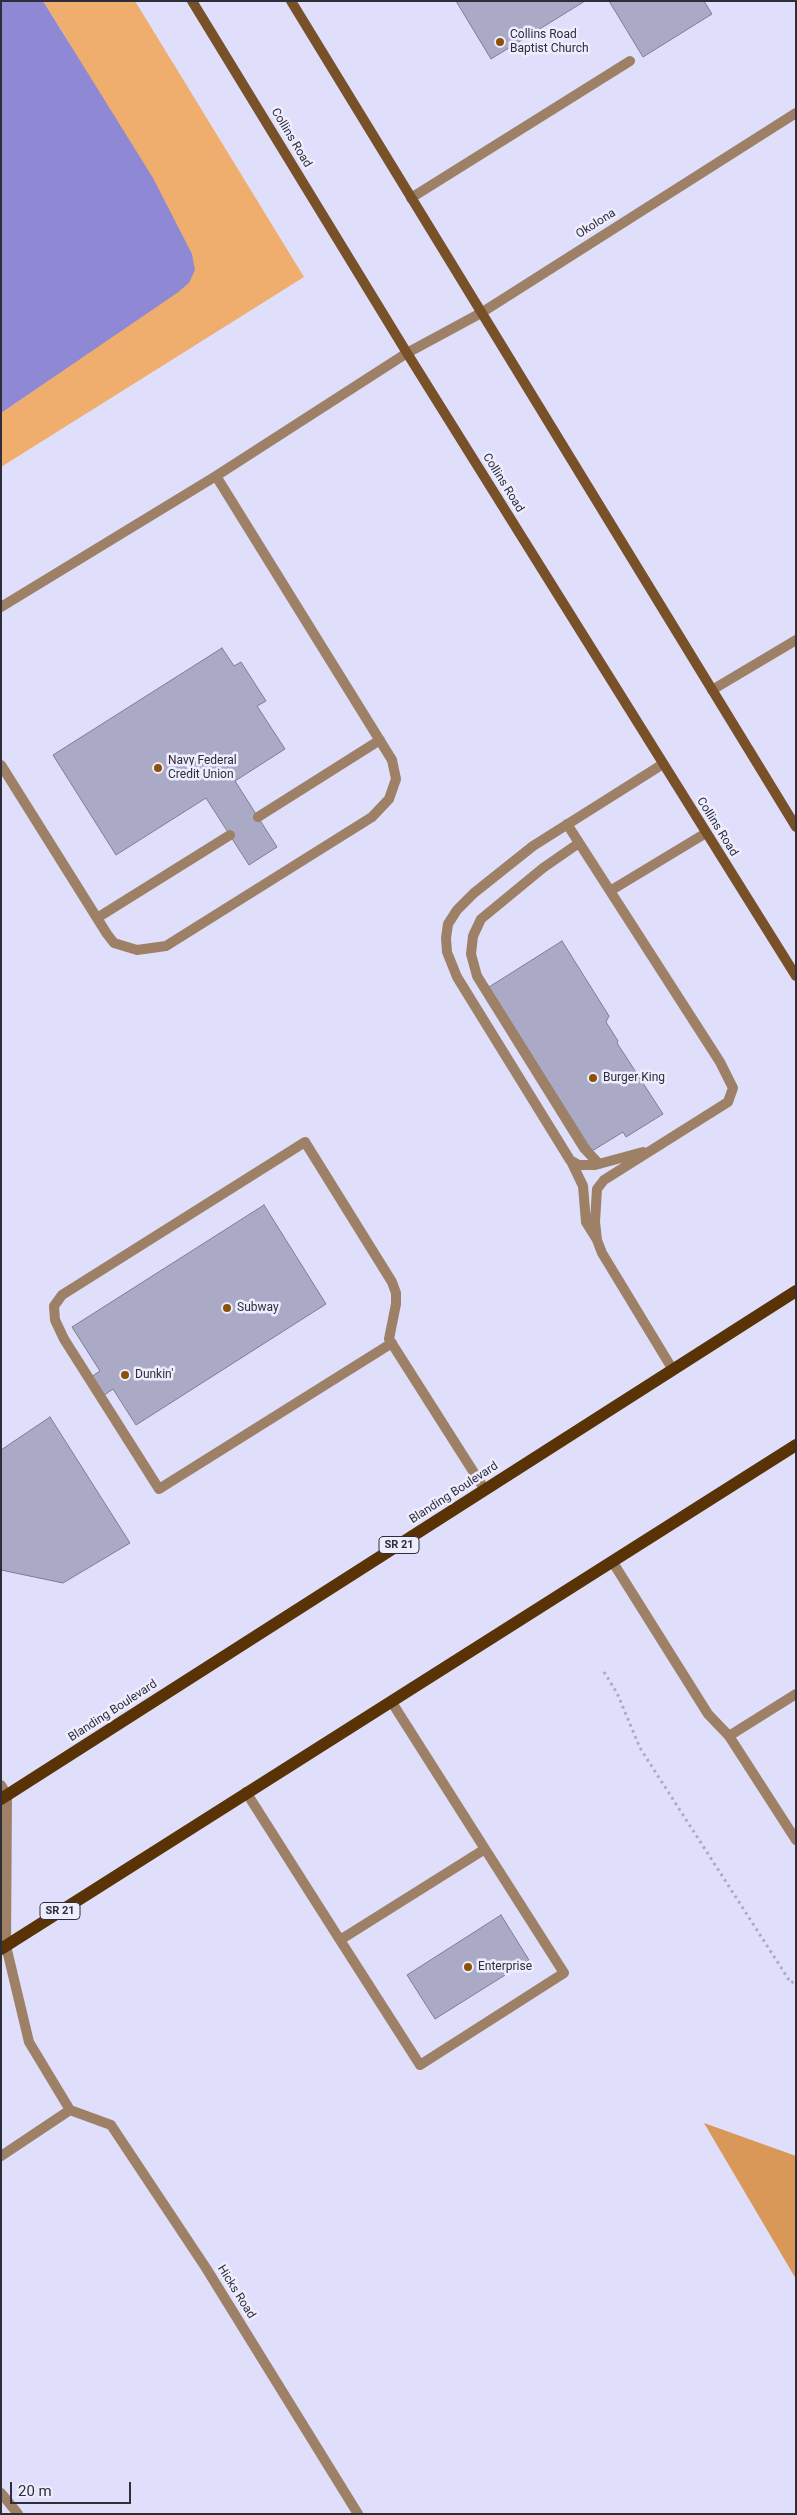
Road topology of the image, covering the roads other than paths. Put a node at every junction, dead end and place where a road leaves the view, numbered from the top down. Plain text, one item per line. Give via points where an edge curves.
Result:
1 (192, 1) edge
2 (291, 1) edge
3 (630, 61) dead end
4 (796, 113) edge
5 (411, 198) junction
6 (481, 313) junction
7 (407, 353) junction
8 (216, 476) junction
9 (1, 607) edge
10 (796, 640) edge
11 (712, 690) junction
12 (380, 740) junction
13 (663, 764) junction
14 (1, 765) edge
15 (258, 817) dead end
16 (566, 824) junction
17 (796, 827) edge
18 (706, 833) junction
19 (230, 835) dead end
20 (579, 843) junction
21 (610, 891) junction
22 (96, 918) junction
23 (796, 976) edge
24 (651, 1151) junction
25 (570, 1160) junction
26 (599, 1164) junction
27 (597, 1240) junction
28 (796, 1291) edge
29 (392, 1344) junction
30 (673, 1370) junction
31 (796, 1445) edge
32 (485, 1490) junction
33 (612, 1561) junction
34 (796, 1694) edge
35 (391, 1700) junction
36 (730, 1736) junction
37 (246, 1792) junction
38 (3, 1793) edge
39 (796, 1840) edge
40 (485, 1849) junction
41 (340, 1940) junction
42 (3, 1945) edge
43 (70, 2110) junction
44 (1, 2156) edge
45 (1, 2493) edge
46 (18, 2514) edge
47 (358, 2514) edge

1 - 7 main road, Collins Road
2 - 5 main road
3 - 5 street
4 - 6 street, Okolona
5 - 6 main road
6 - 7 street, Okolona
6 - 11 main road
7 - 8 street, Okolona
7 - 13 main road, Collins Road
8 - 9 street, Okolona
8 - 12 street
10 - 11 street
11 - 17 main road
12 - 15 street
12 - 22 street via 395,769 395,788 372,817 339,838 166,946 125,948 114,943
13 - 16 street
13 - 18 main road, Collins Road
14 - 22 street
16 - 20 street
16 - 25 street via 474,893 448,924 446,938 447,952 457,977
18 - 21 street
18 - 23 main road, Collins Road
19 - 22 street
20 - 21 street
20 - 26 street via 481,919 473,936 471,954 477,976 584,1148
21 - 24 street via 720,1062 733,1088 728,1102
24 - 26 street
24 - 27 street via 600,1184 595,1210
25 - 26 street via 579,1165
25 - 27 street via 583,1186 586,1222
27 - 30 street via 607,1264
28 - 30 main road, Blanding Boulevard / SR 21
29 - 29 street via 389,1334 396,1293 392,1282 305,1142 62,1295 54,1306 55,1320 64,1339 159,1489
29 - 32 street
30 - 32 main road, Blanding Boulevard / SR 21
31 - 33 main road, SR 21
32 - 38 main road, Blanding Boulevard / SR 21
33 - 35 main road, SR 21
33 - 36 street via 708,1714
34 - 36 street
35 - 37 main road, SR 21
35 - 40 street
36 - 39 street
37 - 41 street
37 - 42 main road, SR 21
38 - 42 street
40 - 41 street
40 - 41 street via 564,1973 420,2065
42 - 43 street via 29,2042
43 - 44 street
43 - 47 street, Hicks Road via 111,2125 206,2268
45 - 46 street

